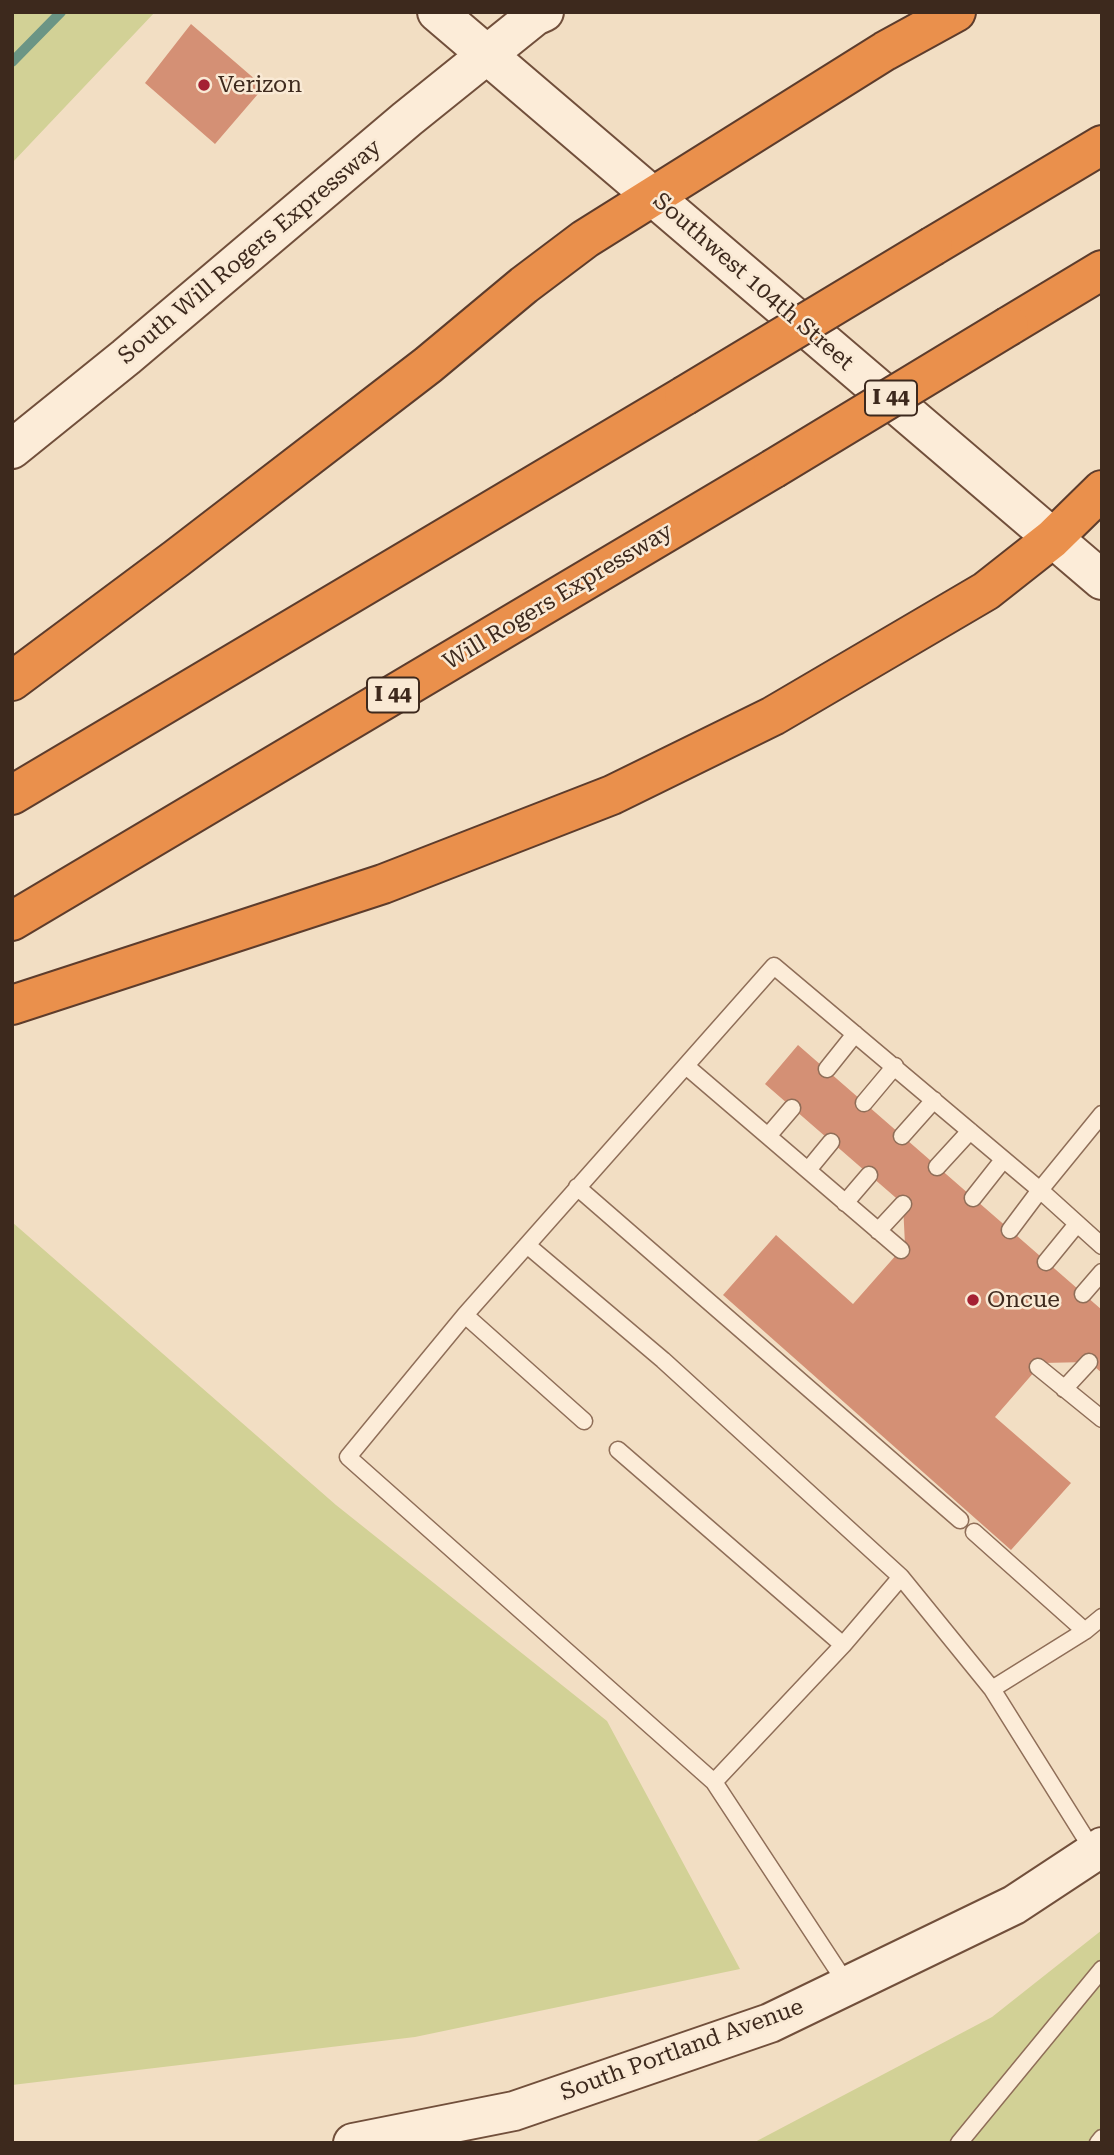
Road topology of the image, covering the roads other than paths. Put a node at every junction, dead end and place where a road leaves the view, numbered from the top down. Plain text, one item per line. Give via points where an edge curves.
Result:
1 (436, 12) edge
2 (544, 12) edge
3 (956, 12) edge
4 (488, 55) junction
5 (1102, 145) edge
6 (654, 197) junction
7 (1102, 270) edge
8 (12, 449) edge
9 (1102, 490) edge
10 (1052, 539) junction
11 (1102, 580) edge
12 (12, 681) edge
13 (12, 795) edge
14 (12, 921) edge
15 (12, 1005) edge
16 (855, 1034) junction
17 (686, 1066) junction
18 (895, 1066) junction
19 (827, 1069) dead end
20 (933, 1100) junction
21 (864, 1103) dead end
22 (792, 1108) dead end
23 (1102, 1114) edge
24 (970, 1131) junction
25 (768, 1136) junction
26 (902, 1136) dead end
27 (831, 1142) dead end
28 (1003, 1160) junction
29 (937, 1167) dead end
30 (808, 1170) junction
31 (869, 1175) dead end
32 (577, 1187) junction
33 (1040, 1190) junction
34 (973, 1198) dead end
35 (845, 1203) junction
36 (903, 1204) dead end
37 (1077, 1224) junction
38 (1010, 1230) dead end
39 (878, 1231) junction
40 (527, 1245) junction
41 (1102, 1246) edge
42 (901, 1250) dead end
43 (1046, 1262) dead end
44 (1102, 1272) edge
45 (1083, 1294) dead end
46 (466, 1315) junction
47 (1089, 1362) dead end
48 (1038, 1367) dead end
49 (1064, 1389) junction
50 (1102, 1419) edge
51 (584, 1421) dead end
52 (618, 1450) dead end
53 (960, 1520) dead end
54 (974, 1532) dead end
55 (901, 1577) junction
56 (1102, 1617) edge
57 (1086, 1632) junction
58 (843, 1645) junction
59 (992, 1689) junction
60 (714, 1782) junction
61 (1098, 1849) edge
62 (1102, 1969) edge
63 (848, 1986) junction
64 (1102, 2138) edge
65 (353, 2143) edge
66 (959, 2143) edge
67 (1098, 2143) edge

1 - 4 main road, Southwest 104th Street
2 - 4 main road, South Will Rogers Expressway
3 - 6 highway via 885,51
4 - 6 main road, Southwest 104th Street
4 - 8 main road, South Will Rogers Expressway
5 - 13 highway, bridge
6 - 10 main road, Southwest 104th Street
6 - 12 highway via 585,239 384,399
7 - 14 highway, Will Rogers Expressway / I 44, bridge
9 - 10 highway
10 - 11 main road, Southwest 104th Street
10 - 15 highway via 986,591 773,716 612,795 383,884
16 - 17 lane via 774,966
16 - 18 lane
16 - 19 lane
17 - 25 lane
17 - 32 lane
18 - 20 lane
18 - 21 lane
20 - 24 lane
20 - 26 lane
22 - 25 lane
23 - 33 lane
24 - 28 lane
24 - 29 lane
25 - 30 lane
27 - 30 lane
28 - 33 lane
28 - 34 lane
30 - 35 lane
31 - 35 lane
32 - 40 lane
32 - 53 lane
33 - 37 lane
33 - 38 lane
35 - 39 lane
36 - 39 lane
37 - 41 lane
37 - 43 lane
39 - 42 lane
40 - 46 lane
40 - 55 lane via 663,1360
44 - 45 lane
46 - 51 lane
46 - 60 lane via 348,1457
47 - 49 lane
48 - 49 lane
49 - 50 lane
52 - 58 lane
54 - 57 lane
55 - 58 lane
55 - 59 lane
56 - 57 lane
57 - 59 lane
58 - 60 lane
59 - 61 lane
60 - 63 lane
61 - 63 main road, South Portland Avenue via 1013,1905
62 - 66 lane
63 - 65 main road, South Portland Avenue via 770,2023 514,2111
64 - 67 lane

